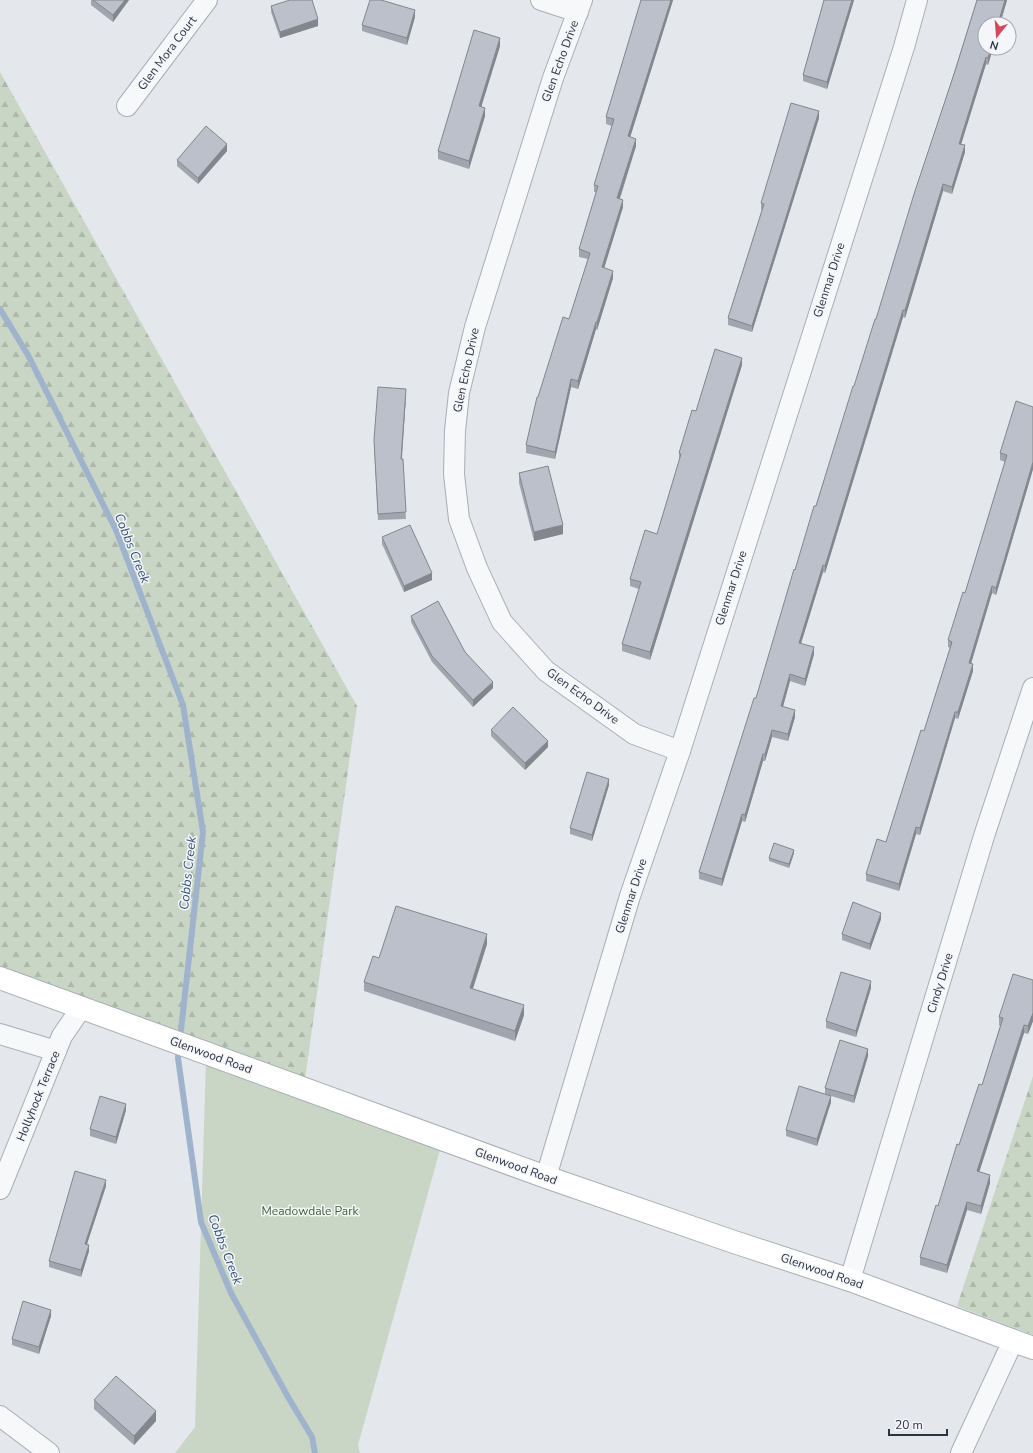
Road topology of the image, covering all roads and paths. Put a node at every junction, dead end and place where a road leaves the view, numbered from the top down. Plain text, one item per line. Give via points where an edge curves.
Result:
1 (207, 0) edge
2 (541, 0) edge
3 (917, 0) edge
4 (580, 6) edge
5 (127, 106) dead end
6 (1033, 688) edge
7 (680, 751) junction
8 (0, 978) edge
9 (82, 1008) junction
10 (0, 1034) edge
11 (56, 1051) junction
12 (546, 1177) junction
13 (0, 1189) edge
14 (850, 1280) junction
15 (1023, 1345) edge
16 (0, 1416) edge
17 (49, 1453) edge
18 (961, 1453) edge

1 - 5 street, Glen Mora Court
2 - 4 street
3 - 7 street, Glenmar Drive
4 - 7 street, Glen Echo Drive via 553,78 522,176 475,327 459,393 454,431 454,474 460,519 477,568 502,622 546,671 634,734
6 - 14 street, Cindy Drive via 984,836
7 - 12 street, Glenmar Drive via 630,896
8 - 9 main road, Glenwood Road
9 - 11 street, Hollyhock Terrace via 62,1036
9 - 12 main road, Glenwood Road
10 - 11 street
11 - 13 street, Hollyhock Terrace
12 - 14 main road, Glenwood Road
14 - 15 main road, Glenwood Road
15 - 18 street
16 - 17 street

